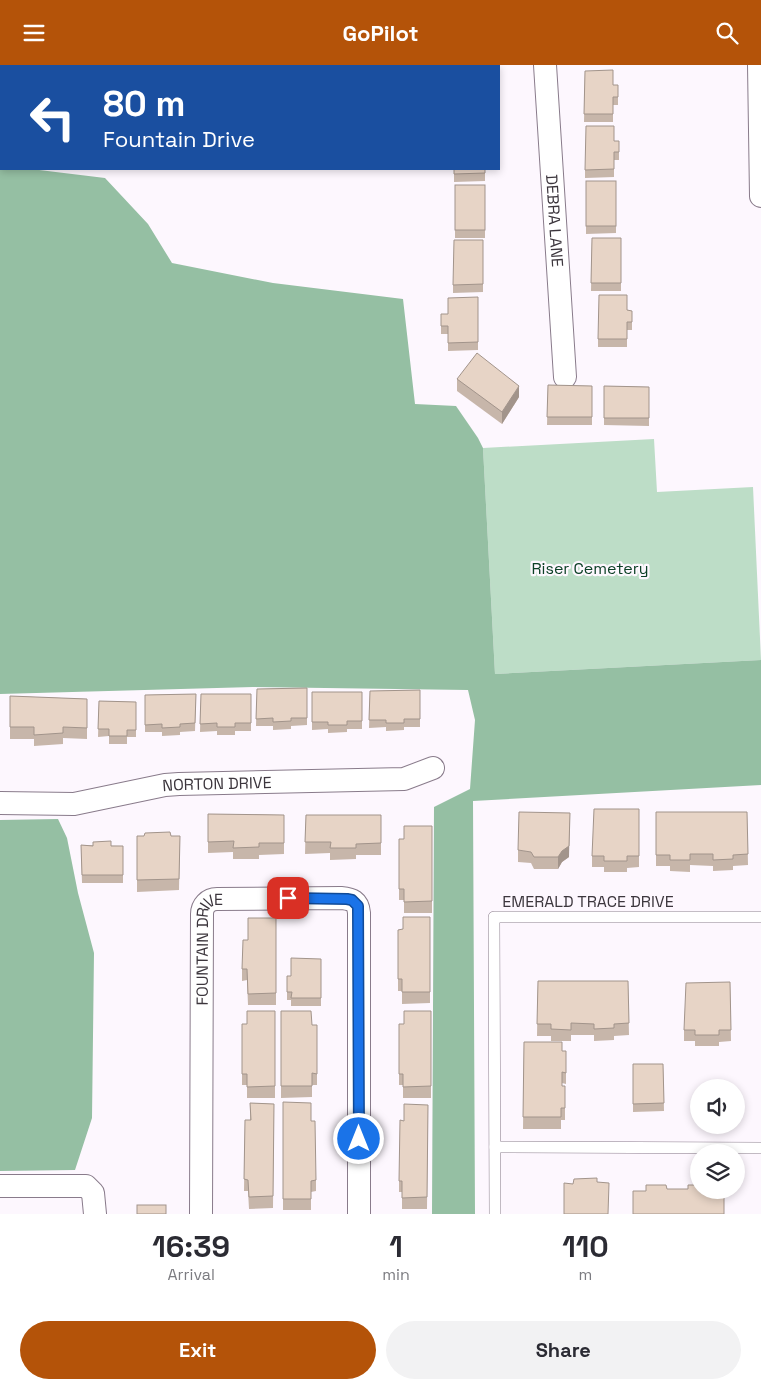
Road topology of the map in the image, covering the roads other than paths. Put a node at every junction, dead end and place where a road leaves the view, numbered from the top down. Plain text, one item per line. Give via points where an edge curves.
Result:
1 (545, 65) edge
2 (759, 65) edge
3 (761, 196) edge
4 (565, 377) dead end
5 (433, 768) dead end
6 (0, 803) edge
7 (761, 917) edge
8 (495, 1147) junction
9 (761, 1148) edge
10 (0, 1186) edge
11 (95, 1214) edge
12 (200, 1214) edge
13 (359, 1214) edge
14 (495, 1214) edge

1 - 4 street, DEBRA LANE
2 - 3 street
5 - 6 street, NORTON DRIVE via 404,779 179,784 74,804
7 - 8 lane, EMERALD TRACE DRIVE via 494,917
8 - 9 lane
8 - 14 lane, EMERALD TRACE DRIVE
10 - 11 street via 86,1186 93,1193
12 - 13 street, FOUNTAIN DRIVE via 203,907 217,899 340,898 355,902 359,913

